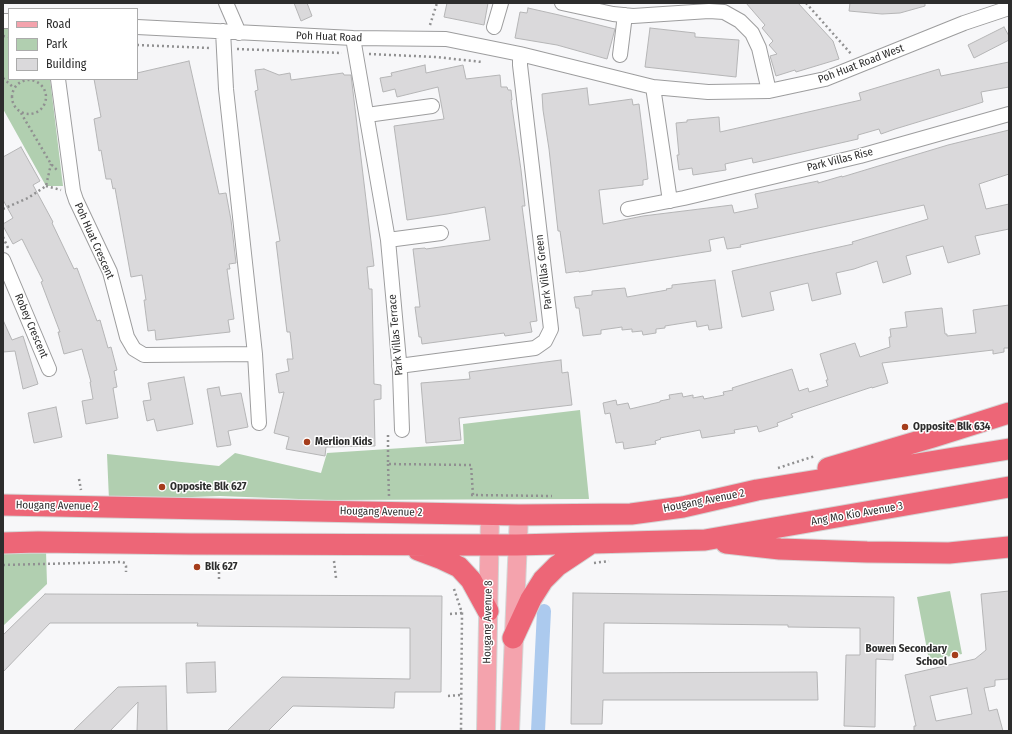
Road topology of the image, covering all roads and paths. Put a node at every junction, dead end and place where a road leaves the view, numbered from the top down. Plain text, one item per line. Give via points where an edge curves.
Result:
1 (226, 3) edge
2 (437, 3) edge
3 (501, 3) edge
4 (562, 3) edge
5 (806, 3) edge
6 (1009, 8) edge
7 (625, 15) junction
8 (138, 27) edge
9 (494, 27) dead end
10 (429, 30) dead end
11 (223, 31) junction
12 (239, 33) junction
13 (353, 38) junction
14 (520, 54) junction
15 (620, 55) dead end
16 (847, 58) dead end
17 (3, 78) edge
18 (58, 80) edge
19 (653, 87) junction
20 (14, 88) junction
21 (769, 91) junction
22 (432, 106) dead end
23 (20, 112) junction
24 (1009, 114) edge
25 (367, 115) junction
26 (51, 164) junction
27 (72, 177) junction
28 (46, 186) junction
29 (66, 192) dead end
30 (670, 201) junction
31 (3, 209) edge
32 (628, 209) dead end
33 (441, 233) dead end
34 (388, 240) junction
35 (3, 260) edge
36 (255, 354) junction
37 (399, 366) junction
38 (50, 369) dead end
39 (1009, 413) edge
40 (259, 423) dead end
41 (395, 432) joint
42 (1009, 449) edge
43 (819, 455) dead end
44 (388, 464) junction
45 (775, 469) dead end
46 (79, 479) dead end
47 (1009, 487) edge
48 (757, 490) junction
49 (77, 492) dead end
50 (396, 496) dead end
51 (466, 496) dead end
52 (473, 496) junction
53 (558, 496) dead end
54 (3, 505) edge
55 (490, 514) junction
56 (519, 515) junction
57 (705, 540) junction
58 (3, 543) edge
59 (406, 545) junction
60 (490, 545) junction
61 (517, 545) junction
62 (1009, 547) edge
63 (591, 554) junction
64 (616, 560) dead end
65 (219, 563) dead end
66 (334, 563) dead end
67 (3, 565) edge
68 (126, 572) dead end
69 (336, 578) dead end
70 (219, 579) dead end
71 (451, 586) dead end
72 (488, 611) junction
73 (462, 613) junction
74 (450, 614) dead end
75 (513, 638) junction
76 (461, 695) junction
77 (448, 696) dead end
78 (461, 731) edge
79 (486, 731) edge
80 (510, 731) edge

1 - 12 street
2 - 10 path
3 - 9 street
4 - 7 street
5 - 16 path via 853,55
6 - 21 street, Poh Huat Road West via 964,23 825,79
7 - 15 street
7 - 21 street via 724,12 740,21 752,33
8 - 11 street, Poh Huat Road
11 - 12 street, Poh Huat Road
11 - 36 street via 226,90
12 - 13 street, Poh Huat Road
13 - 14 street, Poh Huat Road via 446,39
13 - 25 street, Park Villas Terrace
14 - 19 street, Poh Huat Road West
14 - 37 street, Park Villas Green via 551,329 545,341 535,348
17 - 20 path
18 - 27 street, Poh Huat Crescent
19 - 21 street, Poh Huat Road West via 708,92
19 - 30 street
20 - 23 path via 11,99
20 - 23 path via 23,81 31,80 39,83 46,93 46,101 39,111 32,114
22 - 25 street
23 - 26 path
24 - 30 street, Park Villas Rise via 860,156
25 - 34 street, Park Villas Terrace
26 - 27 path
26 - 28 path
27 - 36 street, Poh Huat Crescent via 76,200 110,272 126,337 134,349 144,355
28 - 29 path
28 - 31 path via 28,198
30 - 32 street, Park Villas Rise
33 - 34 street
34 - 37 street, Park Villas Terrace
35 - 38 street, Robey Crescent
36 - 40 street
37 - 41 street, Park Villas Terrace
39 - 48 highway
41 - 44 path
42 - 48 highway
43 - 45 path
44 - 50 path via 389,496
44 - 52 path via 471,465
46 - 49 path via 81,492
47 - 57 highway, Ang Mo Kio Avenue 3
48 - 56 highway, Hougang Avenue 2 via 683,507 631,514
51 - 52 path
52 - 53 path
54 - 55 highway, Hougang Avenue 2
55 - 56 highway, Hougang Avenue 2
55 - 60 main road, Hougang Avenue 8
56 - 61 main road
57 - 62 highway via 780,550 949,553
57 - 63 highway
58 - 59 highway
59 - 60 highway
59 - 72 highway via 458,567 471,580
60 - 61 highway
60 - 72 main road, Hougang Avenue 8
61 - 63 highway
61 - 75 main road
63 - 64 path
63 - 75 highway via 557,566 543,580 531,598
65 - 70 path
66 - 69 path
67 - 68 path via 122,562 125,563
71 - 73 path via 455,589
72 - 79 main road, Hougang Avenue 8
73 - 74 path
73 - 76 path
75 - 80 main road
76 - 77 path
76 - 78 path

